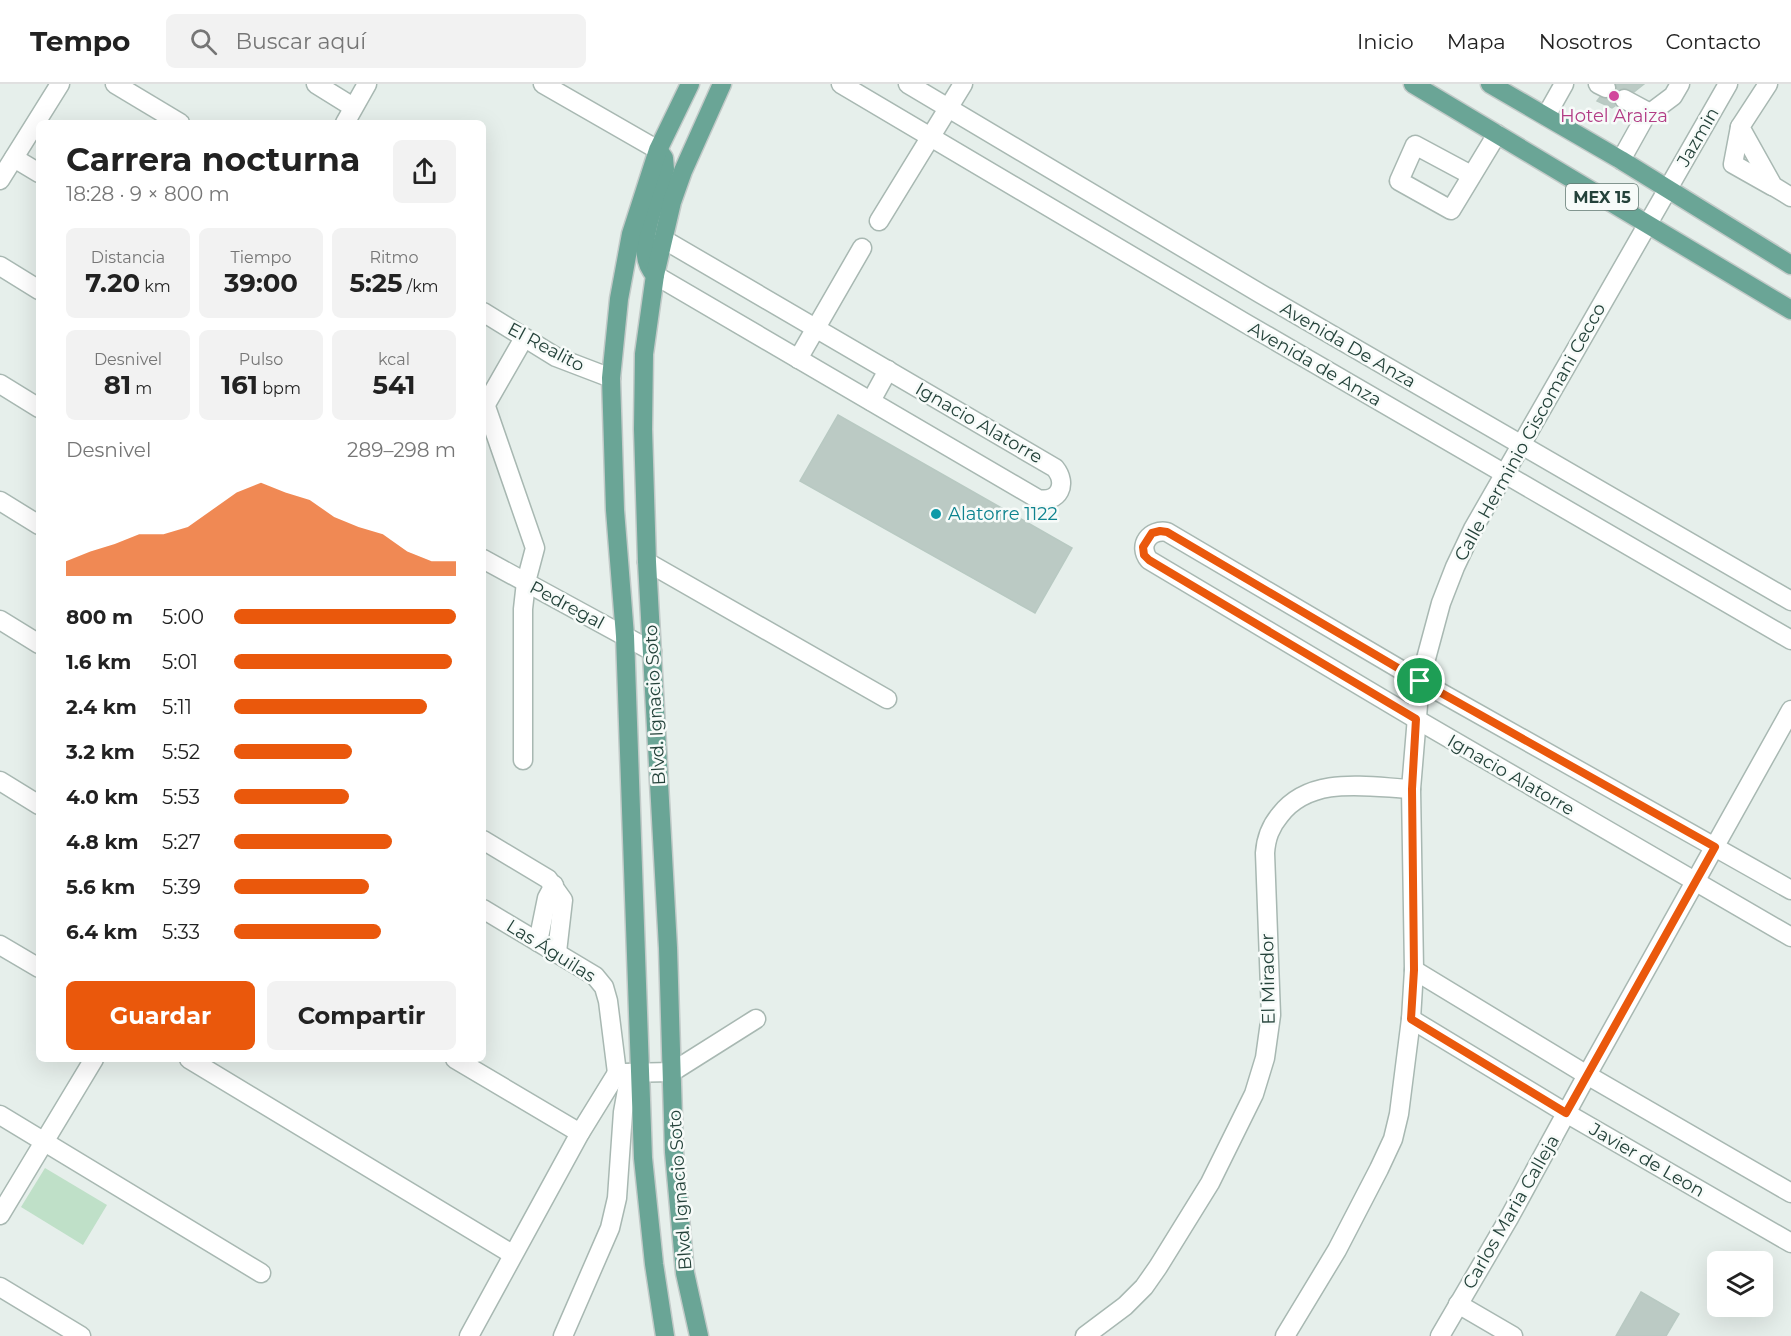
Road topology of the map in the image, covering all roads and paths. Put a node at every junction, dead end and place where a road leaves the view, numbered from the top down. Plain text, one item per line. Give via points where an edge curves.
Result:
1 (60, 84) edge
2 (115, 84) edge
3 (316, 84) edge
4 (367, 84) edge
5 (543, 84) edge
6 (690, 84) edge
7 (722, 84) edge
8 (908, 84) edge
9 (963, 84) edge
10 (1413, 84) edge
11 (1490, 84) edge
12 (1564, 84) edge
13 (1680, 84) edge
14 (1728, 84) edge
15 (1768, 84) edge
16 (845, 85) edge
17 (1624, 99) dead end
18 (949, 108) junction
19 (1650, 113) junction
20 (349, 115) edge
21 (1546, 116) junction
22 (38, 120) edge
23 (175, 120) edge
24 (36, 123) edge
25 (1497, 134) junction
26 (931, 137) junction
27 (658, 150) junction
28 (14, 158) junction
29 (1621, 160) junction
30 (36, 171) edge
31 (1471, 175) dead end
32 (0, 180) edge
33 (1668, 189) junction
34 (1791, 197) edge
35 (879, 221) dead end
36 (1647, 225) junction
37 (663, 239) junction
38 (861, 248) dead end
39 (1791, 265) edge
40 (0, 266) edge
41 (655, 275) junction
42 (36, 288) edge
43 (1261, 294) junction
44 (1791, 310) edge
45 (486, 314) edge
46 (1245, 323) junction
47 (816, 328) junction
48 (524, 338) junction
49 (798, 359) junction
50 (888, 370) junction
51 (611, 378) junction
52 (0, 384) edge
53 (486, 399) edge
54 (871, 401) junction
55 (36, 406) edge
56 (486, 408) edge
57 (1521, 445) junction
58 (1504, 474) junction
59 (0, 501) edge
60 (36, 523) edge
61 (486, 561) edge
62 (647, 562) junction
63 (526, 582) junction
64 (1791, 601) edge
65 (0, 620) edge
66 (625, 636) junction
67 (1791, 640) edge
68 (36, 642) edge
69 (652, 651) junction
70 (1420, 681) junction
71 (887, 699) dead end
72 (1791, 710) edge
73 (1416, 719) junction
74 (523, 760) dead end
75 (0, 781) edge
76 (1412, 789) junction
77 (36, 803) edge
78 (486, 842) edge
79 (1715, 847) junction
80 (1695, 883) junction
81 (554, 885) junction
82 (1791, 890) edge
83 (486, 911) edge
84 (1791, 938) edge
85 (538, 942) junction
86 (0, 945) edge
87 (556, 952) junction
88 (36, 966) edge
89 (1414, 970) junction
90 (756, 1019) dead end
91 (1411, 1019) junction
92 (92, 1062) edge
93 (194, 1062) edge
94 (460, 1062) edge
95 (672, 1072) junction
96 (629, 1073) junction
97 (1587, 1075) junction
98 (1566, 1113) junction
99 (0, 1115) edge
100 (580, 1133) junction
101 (44, 1143) junction
102 (1791, 1193) edge
103 (0, 1215) edge
104 (1791, 1243) edge
105 (512, 1254) junction
106 (261, 1273) dead end
107 (0, 1287) edge
108 (1458, 1304) junction
109 (79, 1335) edge
110 (469, 1336) edge
111 (563, 1336) edge
112 (665, 1336) edge
113 (699, 1336) edge
114 (1085, 1336) edge
115 (1285, 1336) edge
116 (1440, 1336) edge
117 (1513, 1336) edge

1 - 22 street
2 - 23 street
3 - 20 street
4 - 20 street
5 - 27 street
6 - 27 main road, Blvd. Ignacio Soto
7 - 37 main road, Blvd. Ignacio Soto via 683,171
8 - 18 street, Avenida De Anza
9 - 18 street
10 - 25 main road, MEX 15
11 - 21 main road, MEX 15
12 - 21 street
13 - 19 street via 1673,96
14 - 33 street, Jazmin
15 - 34 street via 1740,127 1773,186
16 - 26 street, Avenida de Anza
17 - 19 street
18 - 26 street
18 - 43 street, Avenida De Anza
19 - 29 street
21 - 29 main road, MEX 15
24 - 28 street
25 - 31 street
25 - 36 main road, MEX 15
26 - 35 street
26 - 46 street, Avenida de Anza
27 - 41 main road via 664,158 664,169 645,244 649,269
27 - 51 main road, Blvd. Ignacio Soto via 626,260
28 - 30 street
28 - 32 street
29 - 33 main road, MEX 15
33 - 36 street, Jazmin
33 - 39 main road, MEX 15
36 - 44 main road, MEX 15
36 - 57 street, Calle Herminio Ciscomani Cecco
37 - 41 main road, Blvd. Ignacio Soto
37 - 47 street, Ignacio Alatorre
38 - 47 street
40 - 42 street
41 - 49 street, Ignacio Alatorre
41 - 62 main road, Blvd. Ignacio Soto via 644,354
43 - 46 street
43 - 57 street, Avenida De Anza
45 - 48 street, El Realito
46 - 58 street, Avenida de Anza
47 - 49 street
47 - 50 street, Ignacio Alatorre
48 - 51 street, El Realito via 556,357
48 - 53 street
49 - 54 street, Ignacio Alatorre
50 - 54 street
50 - 54 street, Ignacio Alatorre via 1055,468 1062,482 1059,491 1054,497 1038,499
51 - 66 main road, Blvd. Ignacio Soto via 615,510
52 - 55 street
56 - 63 street via 535,548
57 - 58 street, Calle Herminio Ciscomani Cecco
57 - 64 street, Avenida De Anza
58 - 67 street, Avenida de Anza
58 - 70 street, Calle Herminio Ciscomani Cecco via 1455,567
59 - 60 street
61 - 63 street, Pedregal
62 - 69 main road, Blvd. Ignacio Soto
62 - 71 street
63 - 66 street, Pedregal
63 - 74 street
65 - 68 street
66 - 69 street, Pedregal
66 - 96 main road, Blvd. Ignacio Soto
69 - 95 main road, Blvd. Ignacio Soto
70 - 73 street, Calle Herminio Ciscomani Cecco
70 - 73 street, Ignacio Alatorre via 1167,532 1152,533 1146,540 1144,555 1149,560
70 - 79 street, Ignacio Alatorre
72 - 79 street, Carlos Maria Calleja
73 - 76 street, Calle Herminio Ciscomani Cecco
73 - 80 street, Ignacio Alatorre
75 - 77 street
76 - 89 street, Calle Herminio Ciscomani Cecco
76 - 114 street, El Mirador via 1346,786 1308,792 1285,808 1274,822 1265,853 1271,1015 1265,1058 1254,1094 1210,1183 1158,1267 1125,1306
78 - 81 street
79 - 80 street, Carlos Maria Calleja
79 - 82 street, Ignacio Alatorre
80 - 84 street, Ignacio Alatorre
80 - 97 street, Carlos Maria Calleja
81 - 85 street via 547,898
81 - 87 street via 563,900
83 - 85 street, Las Águilas
85 - 87 street, Las Águilas
86 - 88 street
87 - 96 street, Las Águilas via 595,976 604,987
89 - 91 street, Calle Herminio Ciscomani Cecco
89 - 97 street
90 - 95 street
91 - 98 street, Javier de Leon
91 - 115 street, Calle Herminio Ciscomani Cecco via 1393,1139 1337,1250
92 - 101 street
93 - 105 street
94 - 100 street
95 - 96 street
95 - 113 main road, Blvd. Ignacio Soto via 674,1152 685,1273
96 - 100 street
96 - 111 street, Las Águilas via 617,1198 610,1228
96 - 112 main road, Blvd. Ignacio Soto
97 - 98 street, Carlos Maria Calleja
97 - 102 street
98 - 104 street, Javier de Leon
98 - 108 street, Carlos Maria Calleja
99 - 101 street
100 - 105 street
101 - 103 street
101 - 106 street
105 - 110 street
107 - 109 street
108 - 116 street, Carlos Maria Calleja
108 - 117 street

